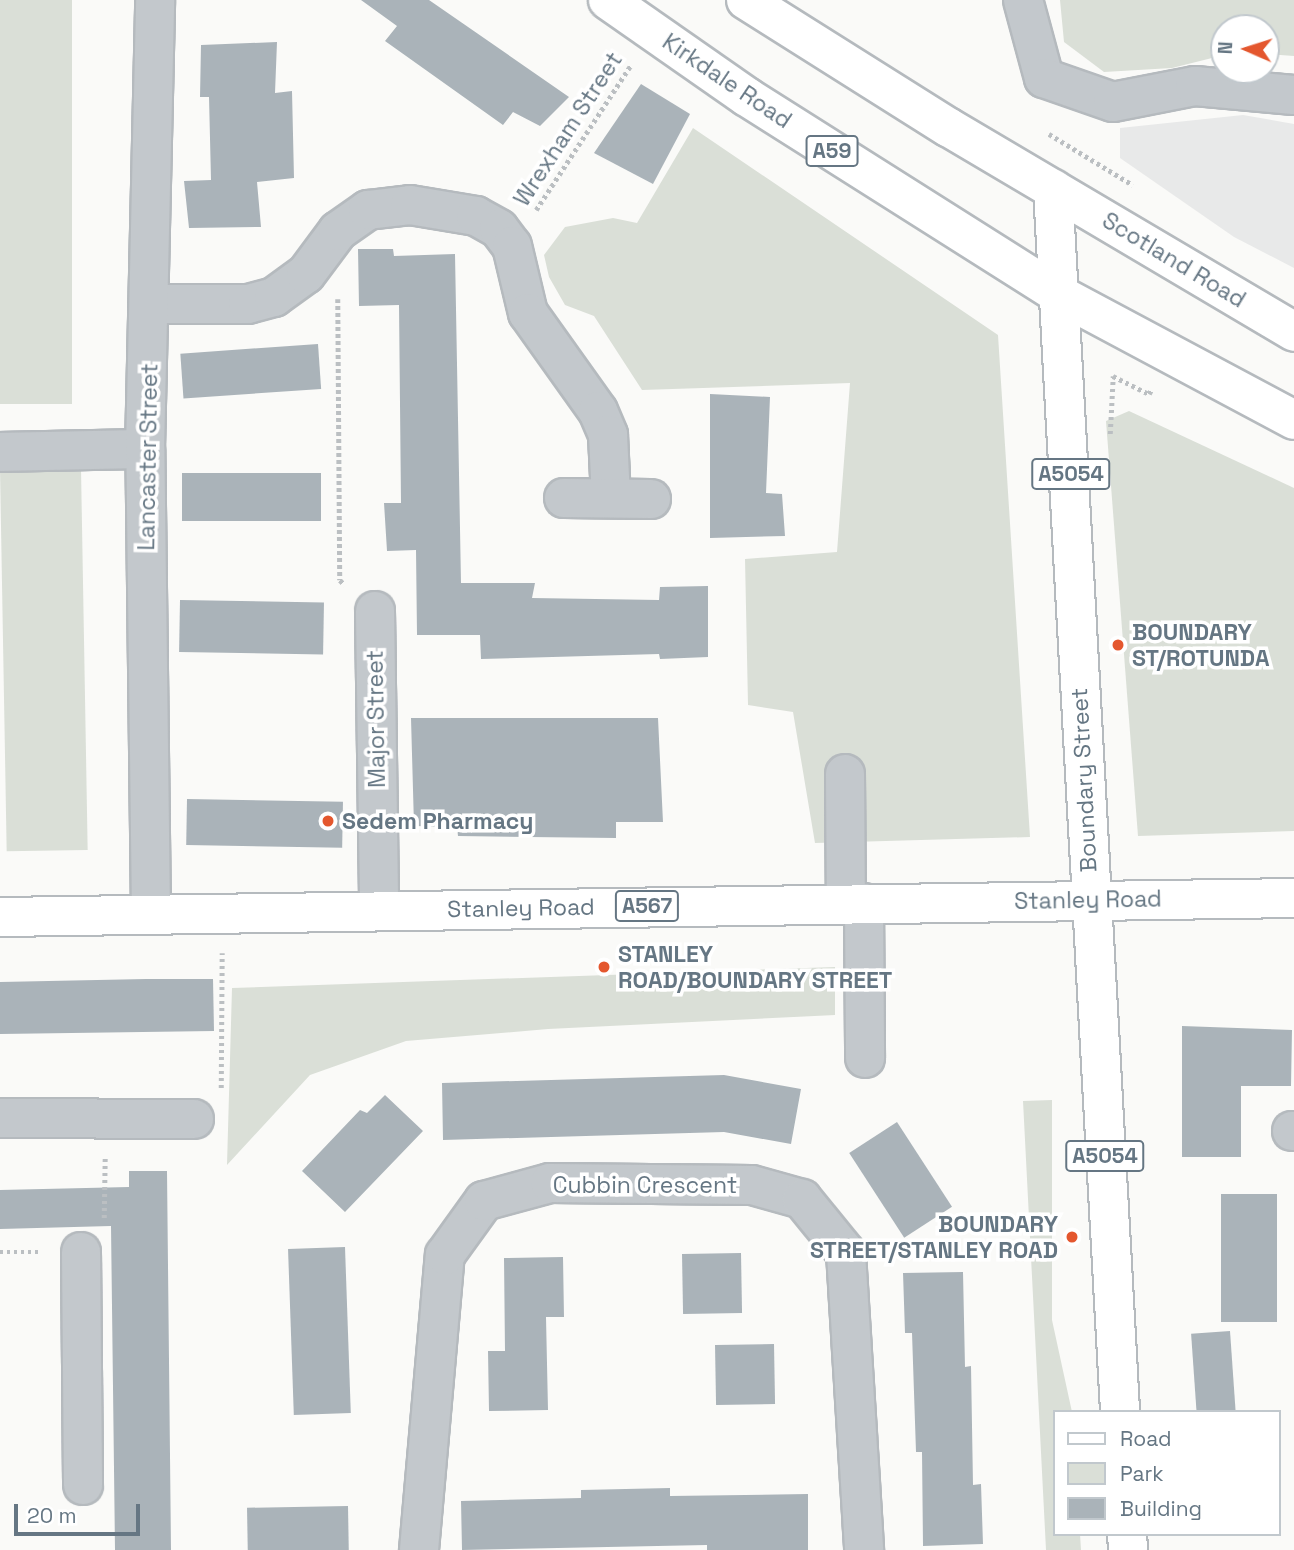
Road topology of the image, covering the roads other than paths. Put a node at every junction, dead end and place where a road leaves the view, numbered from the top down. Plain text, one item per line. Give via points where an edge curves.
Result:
1 (155, 0) edge
2 (608, 0) edge
3 (746, 0) edge
4 (1023, 5) edge
5 (1294, 95) edge
6 (1053, 190) junction
7 (1060, 295) junction
8 (151, 304) junction
9 (1294, 332) edge
10 (1294, 420) edge
11 (145, 449) junction
12 (0, 452) edge
13 (565, 498) dead end
14 (611, 498) junction
15 (651, 499) dead end
16 (375, 611) road end
17 (845, 774) dead end
18 (1294, 898) edge
19 (1091, 899) junction
20 (855, 903) junction
21 (379, 910) junction
22 (151, 914) junction
23 (0, 917) edge
24 (865, 1058) dead end
25 (0, 1118) edge
26 (194, 1119) road end
27 (81, 1252) dead end
28 (1120, 1410) edge
29 (83, 1485) dead end
30 (419, 1550) edge
31 (864, 1550) edge

1 - 8 street, Lancaster Street
2 - 7 main road, Kirkdale Road / A59 via 747,97
3 - 6 main road
4 - 5 street via 1044,78 1113,102 1195,86
6 - 7 main road, Boundary Street / A5054
6 - 9 main road, Scotland Road
7 - 10 main road, A59
7 - 19 main road, Boundary Street / A5054
8 - 11 street, Lancaster Street
8 - 14 street via 248,304 274,297 306,274 338,231 368,210 429,206 476,216 499,229 512,246 528,313 576,377 608,435
11 - 12 street
11 - 22 street, Lancaster Street
13 - 14 street
14 - 15 street
16 - 21 street, Major Street
17 - 20 street
18 - 19 main road, Stanley Road / A567
19 - 20 main road, Stanley Road / A567
19 - 28 main road, Boundary Street / A5054
20 - 21 main road, Stanley Road / A567
20 - 24 street
21 - 22 main road, Stanley Road / A567
22 - 23 main road, Stanley Road / A567
25 - 26 street
27 - 29 street
30 - 31 street, Cubbin Crescent via 445,1255 484,1201 550,1183 752,1185 802,1199 846,1253

